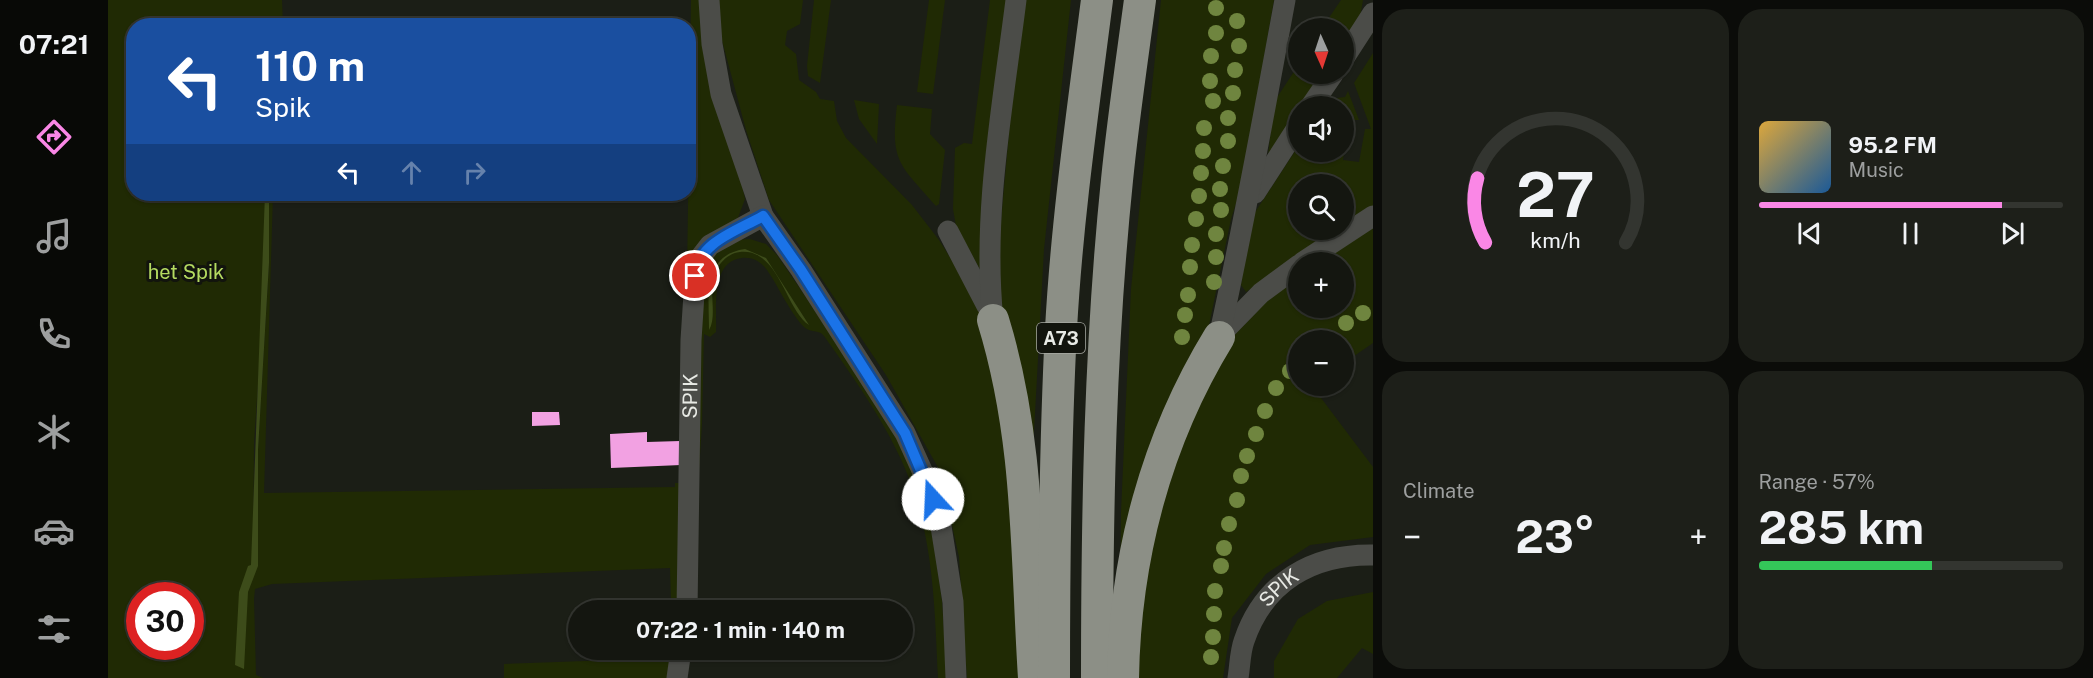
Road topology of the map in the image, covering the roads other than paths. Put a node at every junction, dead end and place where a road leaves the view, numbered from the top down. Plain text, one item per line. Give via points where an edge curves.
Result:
1 (709, 0) edge
2 (1016, 0) edge
3 (1097, 0) edge
4 (1140, 0) edge
5 (1285, 0) edge
6 (1370, 0) edge
7 (1370, 19) edge
8 (1354, 43) edge
9 (1288, 142) edge
10 (1243, 214) junction
11 (763, 216) junction
12 (1373, 216) edge
13 (948, 231) dead end
14 (1319, 252) edge
15 (1288, 273) edge
16 (993, 320) junction
17 (1219, 337) junction
18 (1373, 555) edge
19 (687, 600) edge
20 (680, 660) edge
21 (677, 678) edge
22 (956, 678) edge
23 (1034, 678) edge
24 (1054, 678) edge
25 (1097, 678) edge
26 (1123, 678) edge
27 (1238, 678) edge

1 - 11 street via 721,94
2 - 16 street via 990,231
3 - 24 highway, A73 via 1074,175 1061,328 1054,503
4 - 25 highway, A73 via 1117,180 1105,328 1097,501
5 - 10 street via 1254,174
6 - 7 street
7 - 8 street
9 - 10 street
10 - 17 street
11 - 19 street, SPIK via 710,245 696,263
11 - 22 street via 905,433 925,477 940,520 952,602
12 - 14 street
13 - 16 street
15 - 17 street via 1260,293
16 - 23 highway via 1016,417 1025,482
17 - 26 highway via 1177,413 1149,498 1128,606
18 - 27 street, SPIK via 1327,559 1287,578 1262,603 1243,642
20 - 21 street

